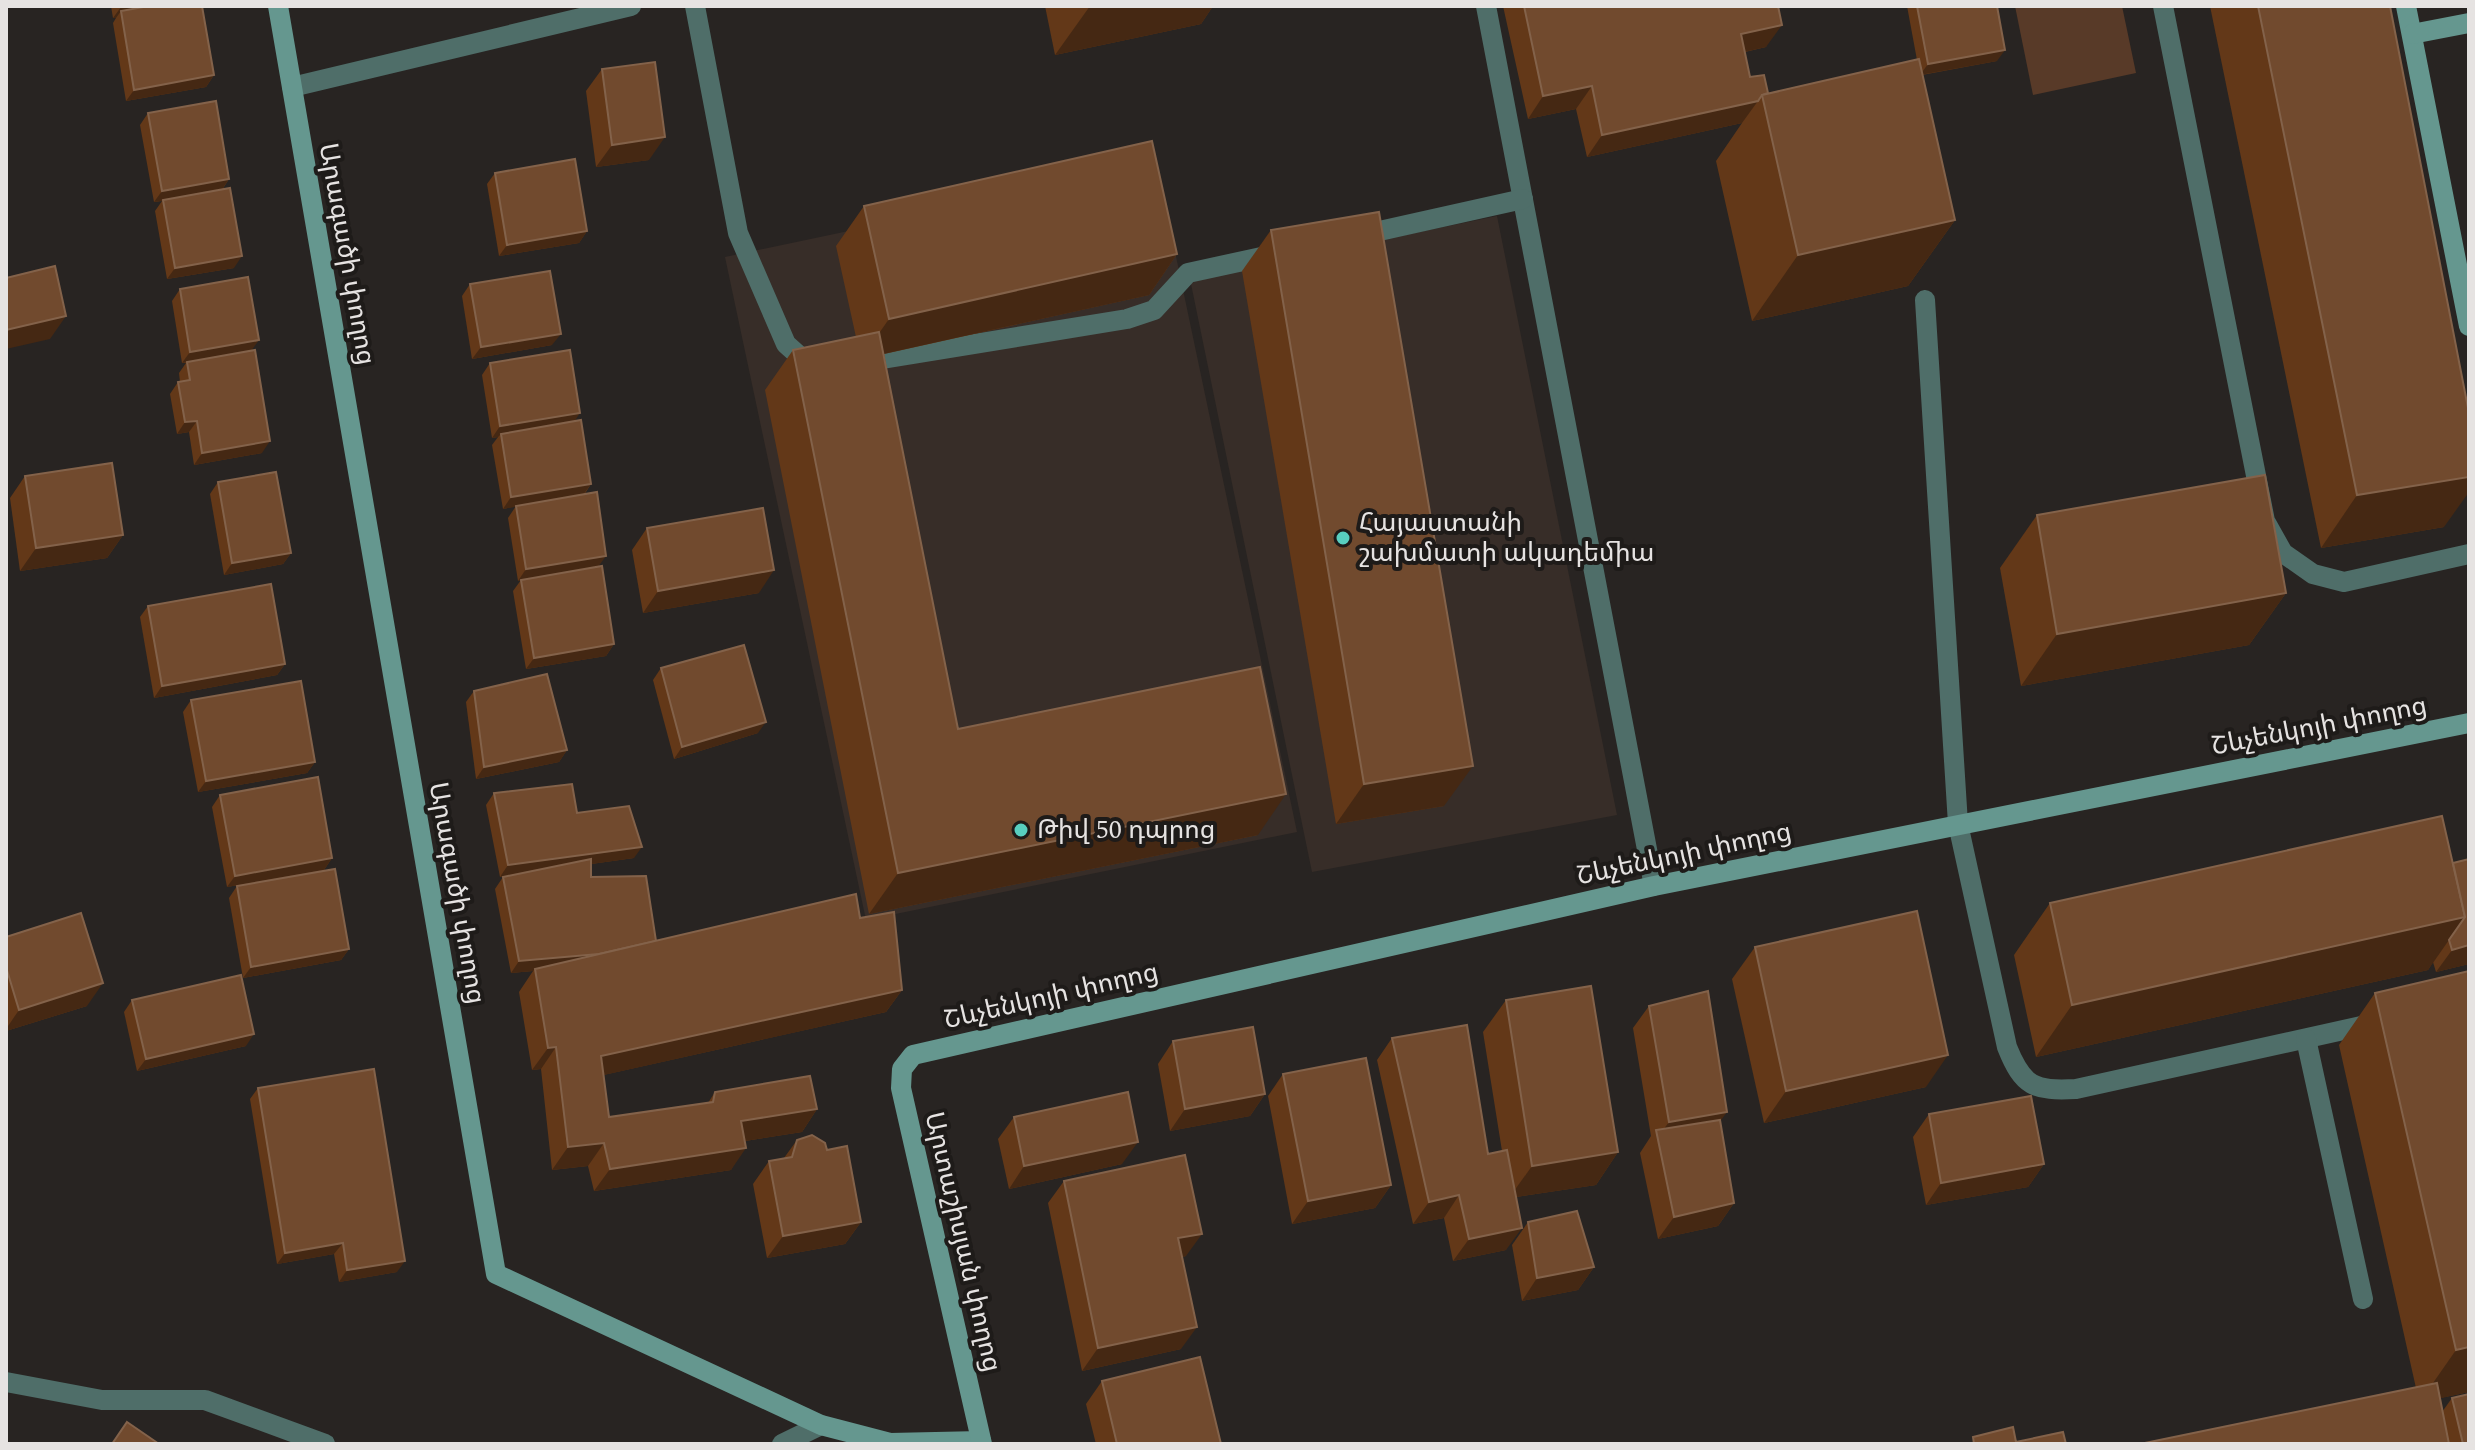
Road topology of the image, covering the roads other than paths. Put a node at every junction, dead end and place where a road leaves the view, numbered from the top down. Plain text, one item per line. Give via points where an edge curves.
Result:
1 (278, 6) edge
2 (631, 6) edge
3 (695, 6) edge
4 (1486, 6) edge
5 (2163, 6) edge
6 (2406, 6) edge
7 (2469, 23) edge
8 (2412, 34) junction
9 (292, 87) junction
10 (1523, 199) junction
11 (1340, 240) edge
12 (1295, 250) edge
13 (1925, 300) edge
14 (2469, 326) edge
15 (2469, 554) edge
16 (2469, 723) edge
17 (1958, 824) junction
18 (1654, 886) junction
19 (2395, 1019) edge
20 (2306, 1039) junction
21 (913, 1055) joint
22 (2363, 1299) dead end
23 (6, 1382) edge
24 (821, 1425) junction
25 (982, 1443) edge
26 (325, 1444) edge
27 (782, 1444) edge

1 - 9 street, Արագածի փողոց
2 - 9 lane
3 - 12 lane via 738,233 786,344 806,362 832,367 1127,319 1154,310 1188,273
4 - 10 lane
5 - 15 lane via 2271,532 2283,553 2313,574 2344,582
6 - 8 street
7 - 8 street
8 - 14 street
9 - 24 street, Արագածի փողոց via 496,1274
10 - 11 lane
10 - 18 lane
13 - 17 lane
16 - 17 street, Շևչենկոյի փողոց
17 - 18 street, Շևչենկոյի փողոց
17 - 20 lane via 2007,1047 2018,1074 2042,1091 2076,1089
18 - 21 street, Շևչենկոյի փողոց
19 - 20 lane
20 - 22 lane
21 - 25 street, Արտաշիսյան փողոց via 902,1069 901,1088
23 - 26 lane via 102,1400 205,1400
24 - 25 street, Արագածի փողոց via 890,1443
24 - 27 lane

